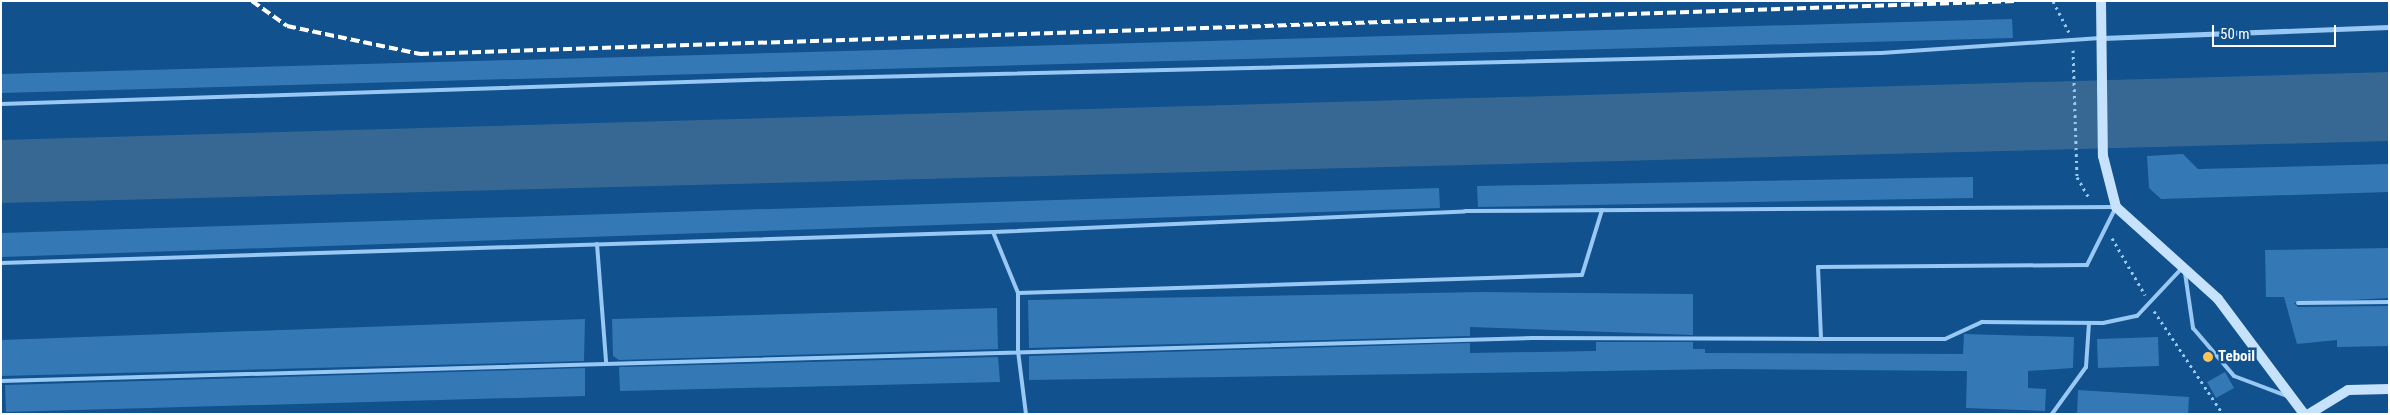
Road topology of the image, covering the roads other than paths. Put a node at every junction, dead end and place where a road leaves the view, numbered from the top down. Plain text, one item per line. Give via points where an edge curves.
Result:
1 (2101, 1) edge
2 (2389, 27) edge
3 (2102, 38) junction
4 (1, 104) edge
5 (2116, 207) junction
6 (1602, 210) junction
7 (993, 232) junction
8 (597, 244) junction
9 (1, 264) edge
10 (2184, 266) junction
11 (1018, 293) junction
12 (2389, 302) edge
13 (2298, 303) dead end
14 (2089, 323) junction
15 (1821, 339) junction
16 (1018, 351) junction
17 (606, 362) junction
18 (1, 381) edge
19 (2389, 389) edge
20 (2292, 398) junction
21 (1026, 414) edge
22 (2052, 414) edge
23 (2304, 414) edge
24 (2309, 414) edge

1 - 3 street
2 - 3 street
3 - 4 lane via 1881,53 765,79
3 - 5 street via 2103,156
5 - 6 lane
5 - 10 street
5 - 15 lane via 2087,265 1818,268
6 - 7 lane via 1465,211
6 - 11 lane via 1582,275
7 - 8 lane
7 - 11 lane
8 - 9 lane
8 - 17 lane
10 - 14 lane via 2137,316
10 - 20 street via 2218,299
10 - 20 lane via 2193,328 2234,376
11 - 16 lane
12 - 13 lane
14 - 15 lane via 1982,322 1946,339
14 - 22 lane via 2086,367
15 - 16 lane via 1532,338
16 - 17 lane
16 - 21 lane
17 - 18 lane
19 - 24 street via 2348,390
20 - 23 street

